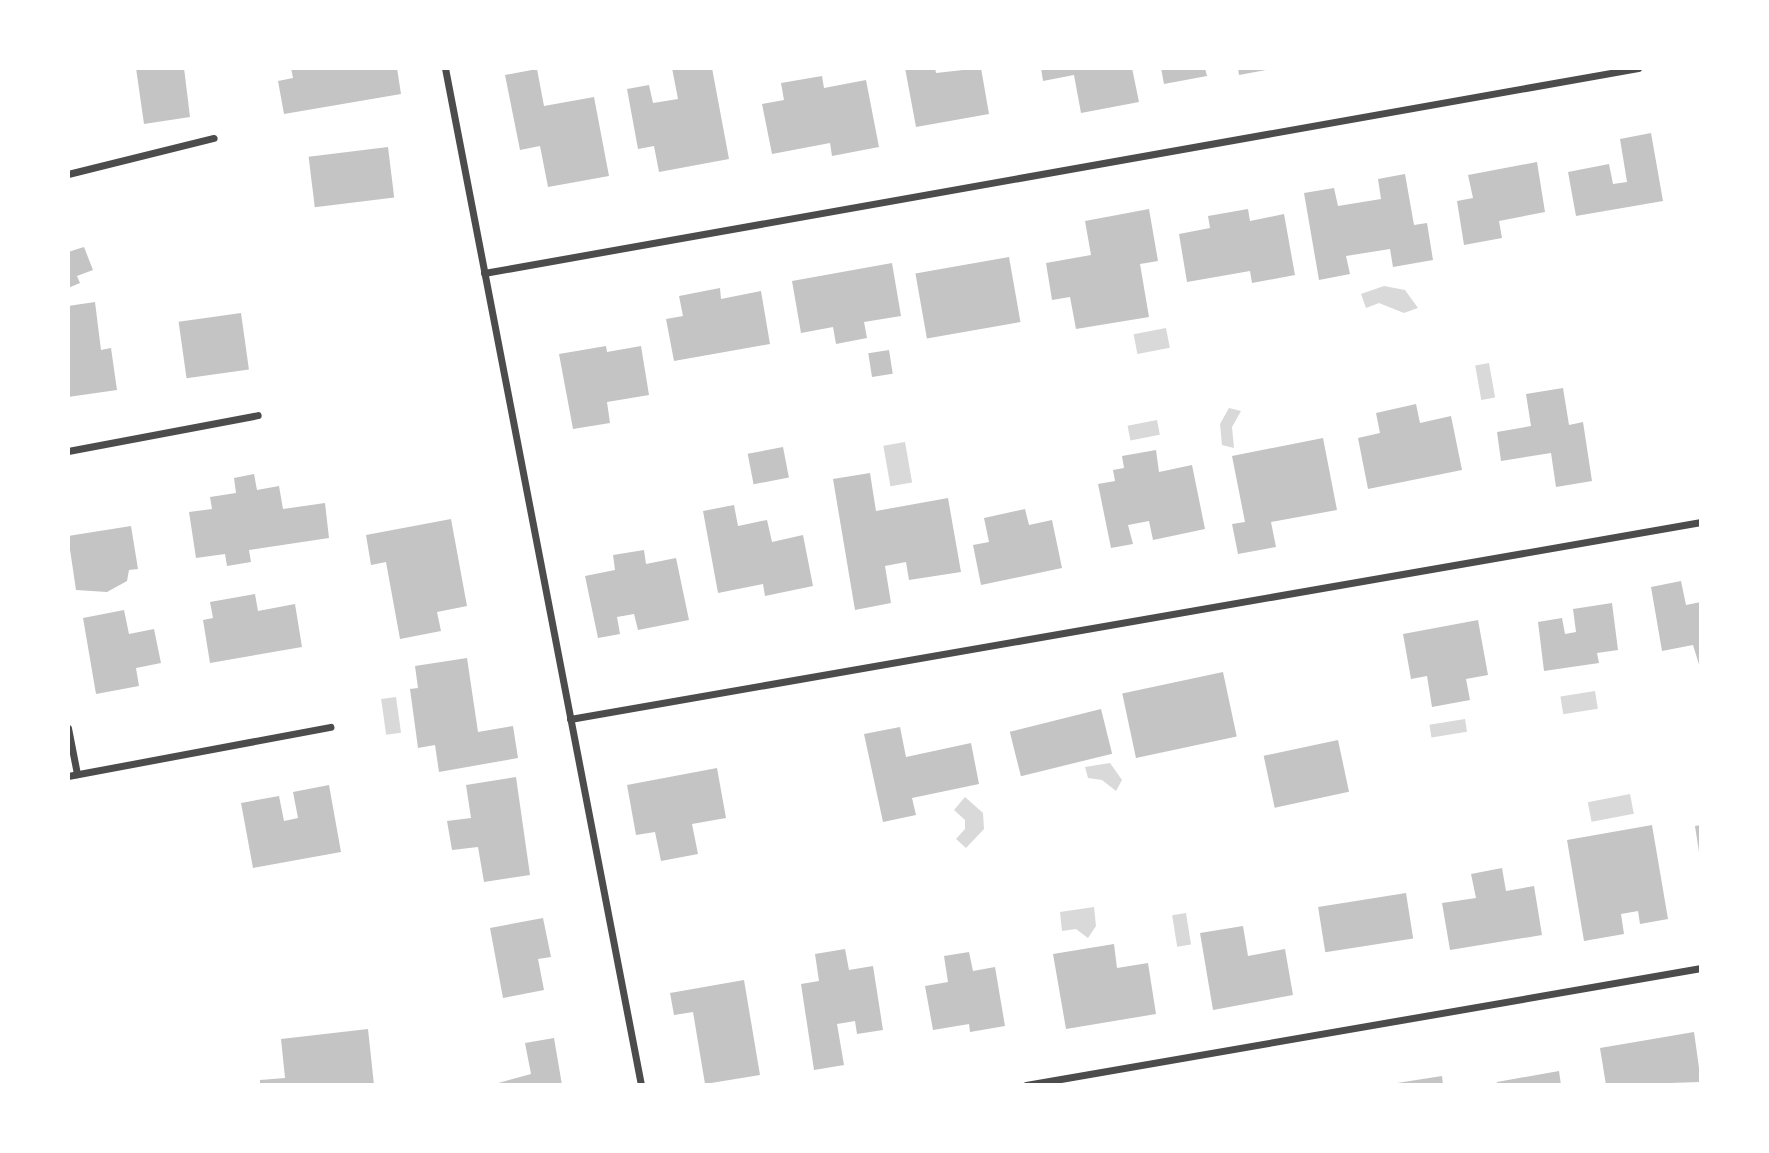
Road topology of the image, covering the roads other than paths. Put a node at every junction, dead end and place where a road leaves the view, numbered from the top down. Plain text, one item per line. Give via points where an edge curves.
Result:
1 (446, 68) edge
2 (1638, 68) edge
3 (214, 138) dead end
4 (68, 174) edge
5 (484, 273) junction
6 (258, 415) dead end
7 (68, 451) edge
8 (1701, 522) edge
9 (570, 719) junction
10 (330, 727) dead end
11 (68, 728) edge
12 (78, 775) junction
13 (68, 776) edge
14 (1701, 968) edge
15 (640, 1085) edge
16 (1026, 1085) edge

1 - 5 street
2 - 5 street
3 - 4 street
5 - 9 street
6 - 7 street
8 - 9 street
9 - 15 street
10 - 12 street
11 - 12 street
12 - 13 street
14 - 16 street

